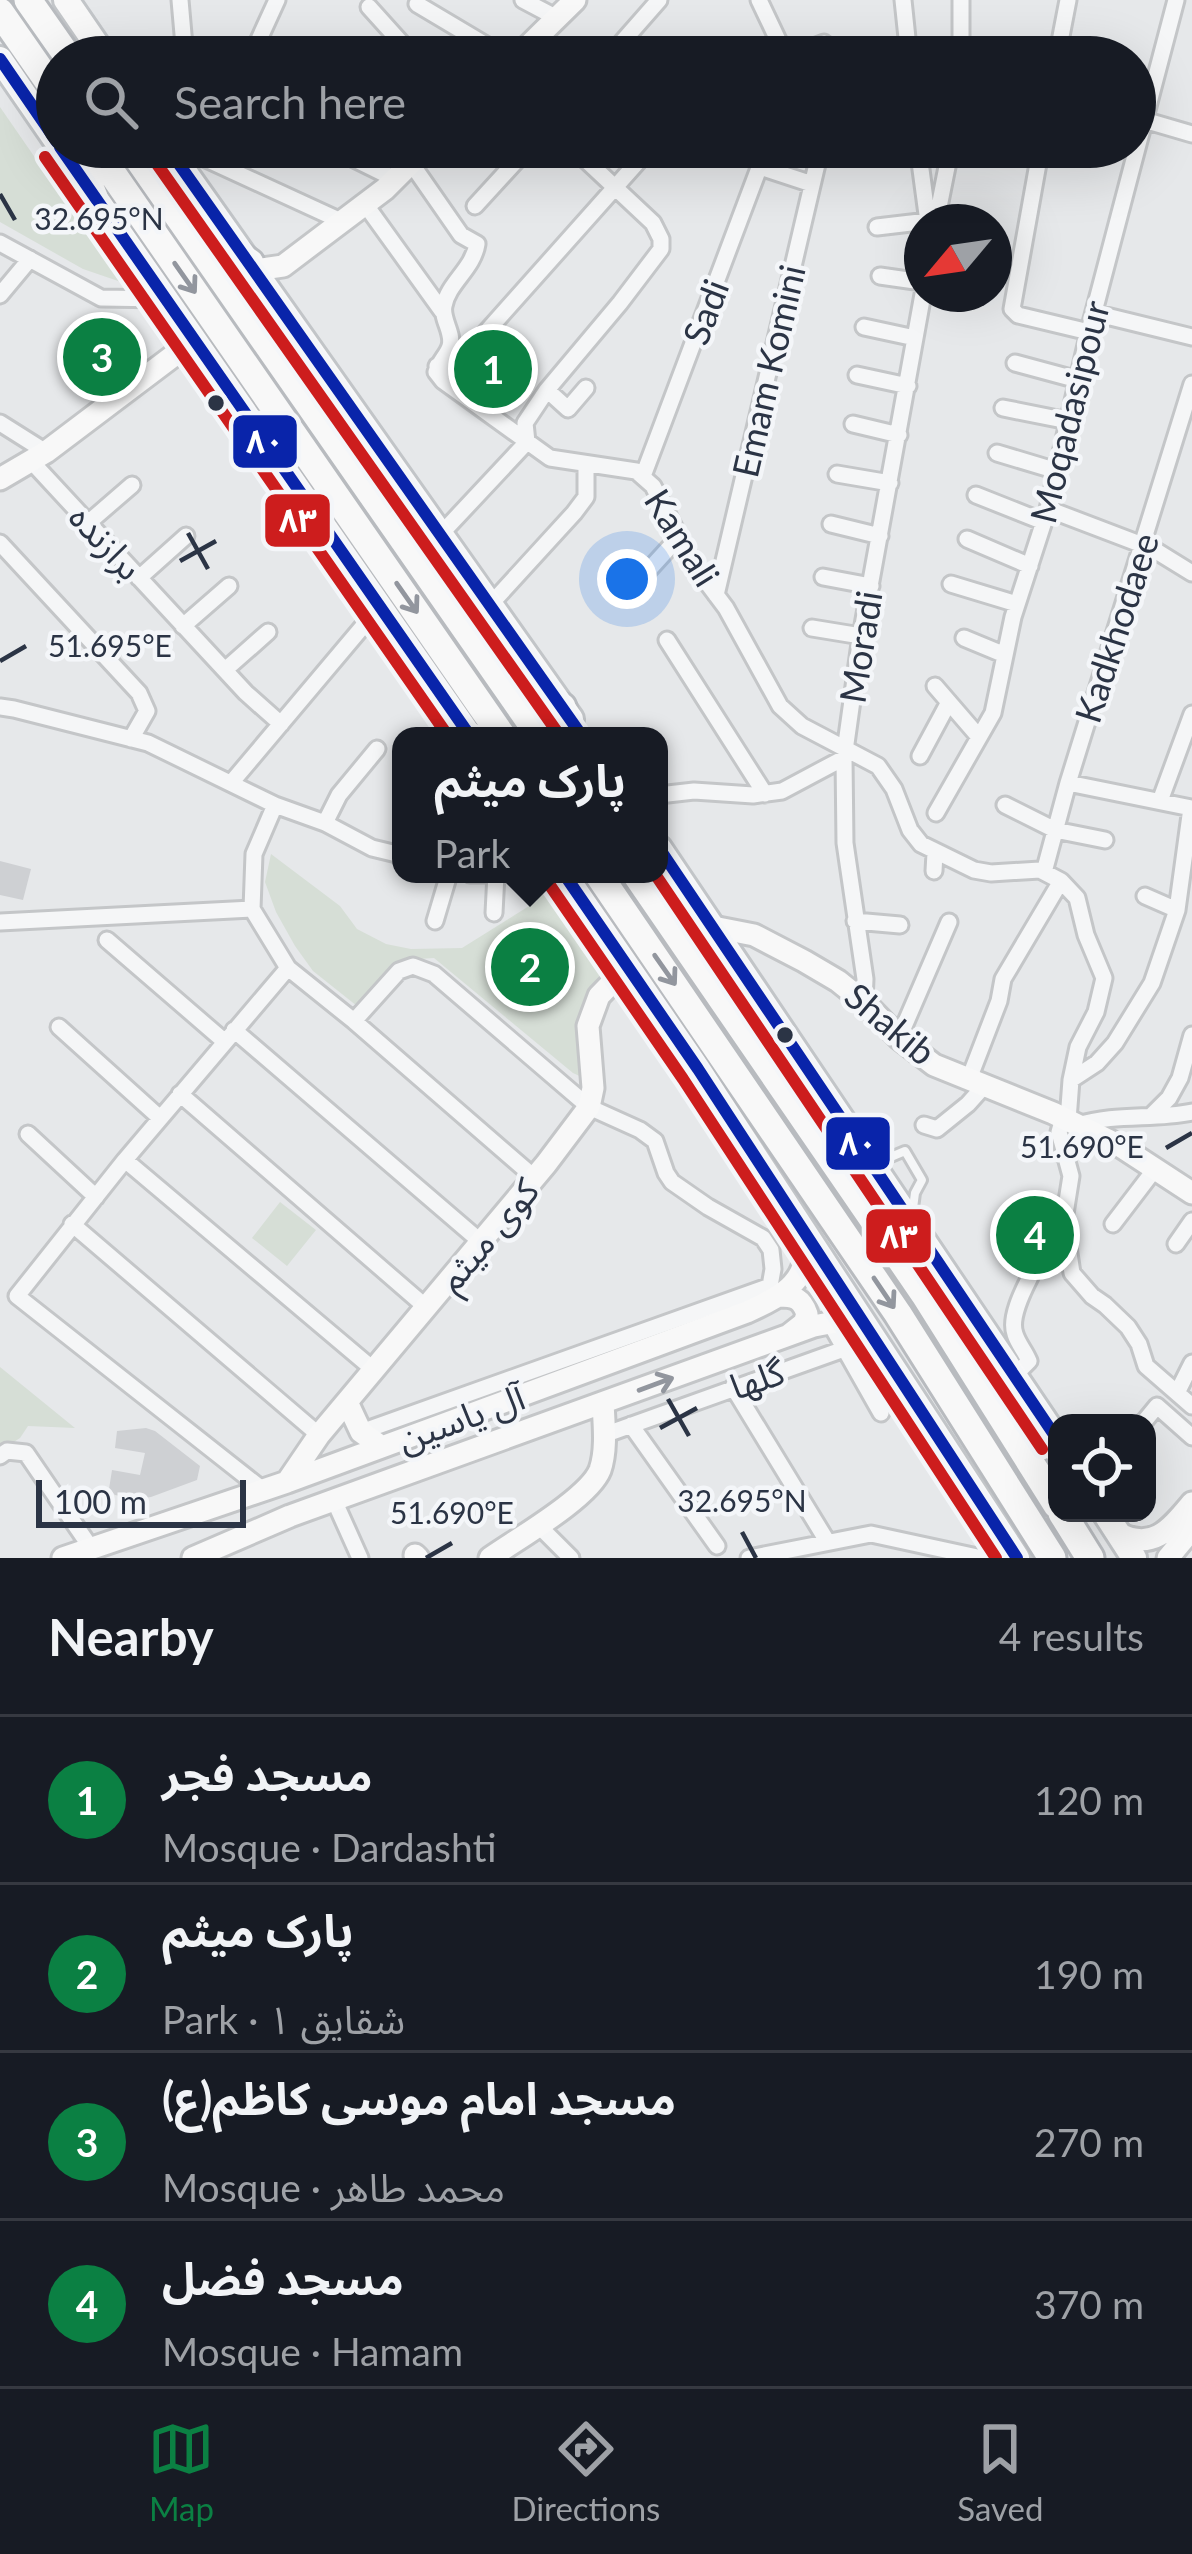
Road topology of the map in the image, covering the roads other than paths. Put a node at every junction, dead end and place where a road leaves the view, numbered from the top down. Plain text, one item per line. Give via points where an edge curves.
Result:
1 (28, 0) edge
2 (65, 0) edge
3 (180, 0) edge
4 (277, 0) edge
5 (523, 0) edge
6 (575, 0) edge
7 (659, 0) edge
8 (903, 0) edge
9 (961, 0) edge
10 (1068, 0) edge
11 (1176, 0) edge
12 (764, 2) edge
13 (417, 4) dead end
14 (368, 8) dead end
15 (0, 12) edge
16 (557, 18) junction
17 (53, 36) edge
18 (90, 36) edge
19 (183, 36) edge
20 (262, 36) edge
21 (394, 36) edge
22 (471, 36) edge
23 (539, 36) edge
24 (627, 36) edge
25 (778, 36) edge
26 (907, 36) edge
27 (962, 36) edge
28 (1061, 36) edge
29 (0, 59) edge
30 (36, 65) edge
31 (1156, 75) edge
32 (36, 111) edge
33 (1156, 124) edge
34 (1192, 134) edge
35 (74, 168) edge
36 (82, 168) edge
37 (109, 168) edge
38 (144, 168) edge
39 (189, 168) edge
40 (221, 168) edge
41 (393, 168) edge
42 (400, 168) edge
43 (405, 168) edge
44 (510, 168) edge
45 (594, 168) edge
46 (632, 168) edge
47 (760, 168) edge
48 (763, 168) edge
49 (816, 168) edge
50 (921, 168) edge
51 (945, 168) edge
52 (1037, 168) edge
53 (1132, 168) edge
54 (402, 171) junction
55 (812, 184) junction
56 (614, 187) junction
57 (94, 197) junction
58 (365, 203) junction
59 (927, 204) edge
60 (935, 204) edge
61 (170, 205) junction
62 (475, 206) dead end
63 (341, 221) junction
64 (904, 224) edge
65 (877, 227) dead end
66 (0, 243) edge
67 (30, 259) junction
68 (283, 266) junction
69 (253, 267) junction
70 (880, 276) dead end
71 (904, 279) edge
72 (0, 295) edge
73 (164, 299) junction
74 (278, 303) junction
75 (442, 311) junction
76 (920, 312) edge
77 (1094, 313) junction
78 (864, 327) dead end
79 (1089, 332) junction
80 (1192, 337) edge
81 (915, 338) junction
82 (193, 341) junction
83 (1015, 363) dead end
84 (437, 366) junction
85 (857, 375) dead end
86 (1078, 380) junction
87 (1192, 384) edge
88 (908, 386) junction
89 (586, 388) dead end
90 (547, 390) junction
91 (1004, 408) dead end
92 (1068, 422) junction
93 (0, 423) edge
94 (854, 424) dead end
95 (899, 435) junction
96 (527, 442) junction
97 (997, 453) dead end
98 (39, 457) junction
99 (586, 465) junction
100 (1057, 471) junction
101 (837, 474) dead end
102 (643, 476) junction
103 (0, 479) edge
104 (890, 483) junction
105 (132, 485) dead end
106 (976, 495) dead end
107 (1046, 516) junction
108 (88, 523) junction
109 (831, 524) dead end
110 (440, 535) junction
111 (186, 536) dead end
112 (880, 536) junction
113 (678, 538) junction
114 (967, 539) dead end
115 (0, 543) edge
116 (1143, 546) junction
117 (1030, 566) junction
118 (1192, 572) edge
119 (823, 577) dead end
120 (139, 578) junction
121 (636, 584) dead end
122 (951, 584) dead end
123 (229, 586) dead end
124 (871, 586) junction
125 (716, 595) junction
126 (1017, 604) junction
127 (380, 606) junction
128 (489, 606) junction
129 (184, 626) junction
130 (812, 628) dead end
131 (268, 632) dead end
132 (861, 636) junction
133 (964, 638) dead end
134 (667, 640) dead end
135 (1005, 655) junction
136 (225, 670) junction
137 (935, 686) dead end
138 (949, 702) junction
139 (0, 707) edge
140 (562, 707) junction
141 (1192, 714) edge
142 (281, 724) junction
143 (464, 727) edge
144 (496, 727) edge
145 (534, 727) edge
146 (568, 727) edge
147 (576, 727) edge
148 (980, 737) junction
149 (131, 739) junction
150 (376, 749) dead end
151 (844, 754) junction
152 (920, 756) dead end
153 (231, 783) junction
154 (1068, 783) junction
155 (668, 794) edge
156 (765, 794) junction
157 (1160, 801) junction
158 (275, 805) junction
159 (1006, 805) dead end
160 (936, 813) dead end
161 (325, 823) junction
162 (1055, 830) junction
163 (1106, 840) dead end
164 (392, 853) edge
165 (935, 853) junction
166 (668, 861) edge
167 (934, 871) dead end
168 (1042, 871) junction
169 (1061, 881) junction
170 (446, 883) edge
171 (497, 883) edge
172 (570, 883) edge
173 (604, 883) edge
174 (642, 883) edge
175 (1186, 887) edge
176 (1144, 896) dead end
177 (252, 909) junction
178 (1177, 910) junction
179 (494, 913) dead end
180 (435, 921) dead end
181 (855, 921) junction
182 (0, 922) edge
183 (949, 922) dead end
184 (900, 925) dead end
185 (713, 927) junction
186 (107, 940) dead end
187 (628, 966) junction
188 (288, 968) junction
189 (864, 1002) junction
190 (354, 1021) junction
191 (59, 1027) dead end
192 (229, 1035) junction
193 (1192, 1035) edge
194 (898, 1038) junction
195 (1071, 1080) junction
196 (977, 1082) junction
197 (180, 1094) junction
198 (589, 1107) junction
199 (1192, 1112) edge
200 (1151, 1116) junction
201 (160, 1118) junction
202 (1070, 1121) junction
203 (925, 1126) dead end
204 (28, 1134) dead end
205 (125, 1160) junction
206 (1155, 1169) junction
207 (535, 1178) junction
208 (1192, 1193) edge
209 (95, 1197) junction
210 (1192, 1222) edge
211 (72, 1224) junction
212 (1113, 1224) dead end
213 (801, 1226) junction
214 (481, 1243) junction
215 (1176, 1244) dead end
216 (1030, 1277) dead end
217 (775, 1291) junction
218 (427, 1308) junction
219 (830, 1323) junction
220 (871, 1333) junction
221 (790, 1335) junction
222 (844, 1349) junction
223 (1192, 1363) edge
224 (374, 1370) junction
225 (1015, 1375) junction
226 (733, 1387) junction
227 (1177, 1393) junction
228 (347, 1402) junction
229 (603, 1403) junction
230 (1192, 1406) edge
231 (881, 1412) dead end
232 (1150, 1414) edge
233 (631, 1425) junction
234 (1048, 1425) edge
235 (361, 1432) junction
236 (319, 1435) junction
237 (604, 1435) junction
238 (1192, 1437) edge
239 (382, 1448) junction
240 (0, 1456) edge
241 (287, 1482) junction
242 (262, 1490) junction
243 (1048, 1491) edge
244 (334, 1500) junction
245 (1067, 1522) edge
246 (1111, 1523) edge
247 (538, 1525) junction
248 (1188, 1527) edge
249 (827, 1541) junction
250 (717, 1546) dead end
251 (92, 1548) junction
252 (226, 1551) edge
253 (1007, 1554) edge
254 (196, 1557) edge
255 (63, 1558) edge
256 (360, 1558) edge
257 (490, 1558) edge
258 (572, 1558) edge
259 (749, 1558) edge
260 (982, 1558) edge
261 (1052, 1558) edge
262 (1090, 1558) edge
263 (1134, 1558) edge
264 (1168, 1558) edge

1 - 17 highway
2 - 18 main road
3 - 19 street
4 - 20 street
5 - 16 street
6 - 16 main road
7 - 24 street
8 - 26 street
9 - 27 street
10 - 28 street
11 - 31 street, Moqadasipour
12 - 25 street
13 - 22 street
14 - 21 street
15 - 30 highway
16 - 23 main road
29 - 32 main road
33 - 34 street
35 - 57 main road
36 - 57 highway
37 -> 144 highway
38 - 61 highway
39 - 69 main road
40 - 63 street
41 - 54 street
42 - 54 street
43 - 54 main road
44 - 62 street
45 - 56 street
46 - 56 street
47 - 102 street, Sadi
48 - 55 street
49 - 55 street, Emam Komini
50 - 59 street
51 - 60 street
52 - 79 street via 1012,309
53 - 77 street, Moqadasipour
54 - 58 main road
54 - 75 street via 477,244
55 - 125 street, Emam Komini
56 - 84 street via 472,348 446,370
56 - 90 street via 653,223 661,249
57 - 73 main road
58 - 63 main road
58 - 75 street
61 - 69 highway
61 - 145 highway
63 - 68 main road
64 - 65 street
66 - 67 street
67 - 72 street
67 - 73 street via 101,298
68 - 69 main road
68 - 74 main road
69 - 74 main road
70 - 71 street
73 - 82 main road
74 - 110 main road
75 - 84 street via 451,341
76 - 81 street, Moradi
77 - 79 street, Moqadasipour
77 - 80 street
78 - 81 street
79 - 86 street, Moqadasipour
81 - 88 street, Moradi
82 - 98 main road
82 - 127 main road
83 - 86 street
84 - 96 street, Kamali via 443,381
85 - 88 street
86 - 92 street, Moqadasipour
87 - 116 street, Kadkhodaee
88 - 95 street, Moradi
89 - 90 street via 568,409
90 - 96 street via 525,423
91 - 92 street
92 - 100 street, Moqadasipour
93 - 98 street, برازنده
94 - 95 street
95 - 104 street, Moradi
96 - 99 street, Kamali via 550,458
96 - 110 street
97 - 100 street
98 - 103 main road
98 - 108 street, برازنده
99 - 102 street, Kamali
99 - 128 street via 586,497
100 - 107 street, Moqadasipour
101 - 104 street
102 - 113 street, Kamali
104 - 112 street, Moradi
105 - 108 street
106 - 107 street
107 - 116 street
107 - 117 street, Moqadasipour
108 - 120 street, برازنده
109 - 112 street
110 - 128 main road
111 - 120 street
112 - 124 street, Moradi
113 - 121 street
113 - 125 street, Kamali
114 - 117 street
115 - 149 street via 139,693 147,711
116 - 118 street
116 - 154 street, Kadkhodaee
117 - 126 street, Moqadasipour
119 - 124 street
120 - 129 street, برازنده
122 - 126 street
123 - 129 street
124 - 132 street, Moradi
125 - 151 street, Kamali via 780,706
126 - 135 street, Moqadasipour
127 - 142 street
127 - 143 main road
128 - 140 main road
129 - 136 street, برازنده
130 - 132 street
131 - 136 street
132 - 151 street, Moradi
133 - 135 street
134 - 156 street
135 - 148 street, Moqadasipour
136 - 142 street, برازنده
137 - 138 street
138 - 148 street
138 - 152 street
139 - 149 street
140 - 146 highway
140 - 147 main road
141 - 157 street
142 - 153 street
148 - 160 street, Moqadasipour
149 - 153 street
150 - 161 street
151 - 156 street
151 - 165 street, Kamali via 878,766 910,830
151 - 181 street, Moradi
153 - 158 street
154 - 157 street
154 - 162 street, Kadkhodaee
155 - 156 street
157 - 175 street via 1191,808
158 - 161 street
158 - 177 street via 254,854
159 - 162 street
161 - 164 street
162 - 163 street
162 - 168 street, Kadkhodaee
165 - 167 street
165 - 168 street via 991,873
166 - 185 main road
168 - 169 street
169 - 195 street via 1077,898 1104,978
169 - 196 street via 1003,979
170 - 180 street
171 - 179 street
172 - 187 main road
173 -> 261 highway via 898,1314
174 - 243 highway via 925,1295
175 - 178 street
176 - 178 street
177 - 182 street
177 - 188 street
178 - 195 street via 1152,983 1115,1043
181 - 184 street
181 - 189 street, Moradi
183 - 194 street
185 - 189 main road, Shakib via 754,934
185 - 225 main road
186 - 192 street
187 - 198 main road via 599,996 587,1026
187 - 213 main road
188 - 190 street
188 - 192 street
189 - 194 main road, Shakib
190 - 198 street via 413,966 434,974
190 - 207 street
191 - 201 street
192 - 197 street
192 - 214 street
193 - 200 street via 1180,1078
194 - 196 main road, Shakib via 934,1065
195 - 202 street
196 - 202 main road, Shakib
196 - 203 street via 968,1104 937,1129
197 - 201 street
197 - 218 street
198 - 207 main road, کوی میثم
198 - 217 street via 640,1130 655,1142 672,1182 763,1238
199 - 200 street
200 - 202 street
201 - 205 street
202 - 206 main road, Shakib
202 - 227 street via 1060,1132 1070,1176 1064,1220 1072,1273 1128,1327 1146,1366
204 - 209 street
205 - 209 street
205 - 224 street
206 - 208 main road, Shakib
206 - 212 street
207 - 214 main road, کوی میثم
209 - 211 street
210 - 215 street
211 - 236 street
211 - 242 street via 16,1296
213 - 217 main road via 799,1276
213 - 220 main road
214 - 218 main road, کوی میثم
216 - 225 street via 1014,1333 1029,1361
217 - 221 main road via 803,1302 807,1314
217 - 235 street
217 - 239 main road, آل یاسین via 725,1320
218 - 224 main road, کوی میثم
219 - 220 main road via 860,1324
219 - 221 main road, آل یاسین
219 - 222 street
220 - 253 main road
229 -> 221 main road, آل یاسین
222 - 226 street, گلها
222 - 231 street
223 - 227 street
224 - 228 main road, کوی میثم
225 - 234 main road
226 - 233 street, گلها
226 - 249 street
227 - 230 street
228 - 235 main road
228 - 236 main road, کوی میثم
229 - 237 main road
229 - 244 main road, آل یاسین
232 - 238 street via 1157,1406
233 - 237 street, گلها
233 - 250 street
235 - 239 main road
236 - 241 main road, کوی میثم
237 - 247 main road via 600,1470 585,1492
239 - 241 main road, آل یاسین
240 - 251 street via 26,1453
241 - 242 main road, آل یاسین
242 - 251 main road, آل یاسین
244 - 252 main road, آل یاسین
244 - 256 street
245 - 262 highway
246 - 248 main road via 1130,1540
246 - 263 main road
247 - 257 main road
247 - 258 street
248 - 264 main road
249 - 259 street
249 - 260 street via 871,1534
251 - 255 main road, آل یاسین
252 - 254 main road, آل یاسین

